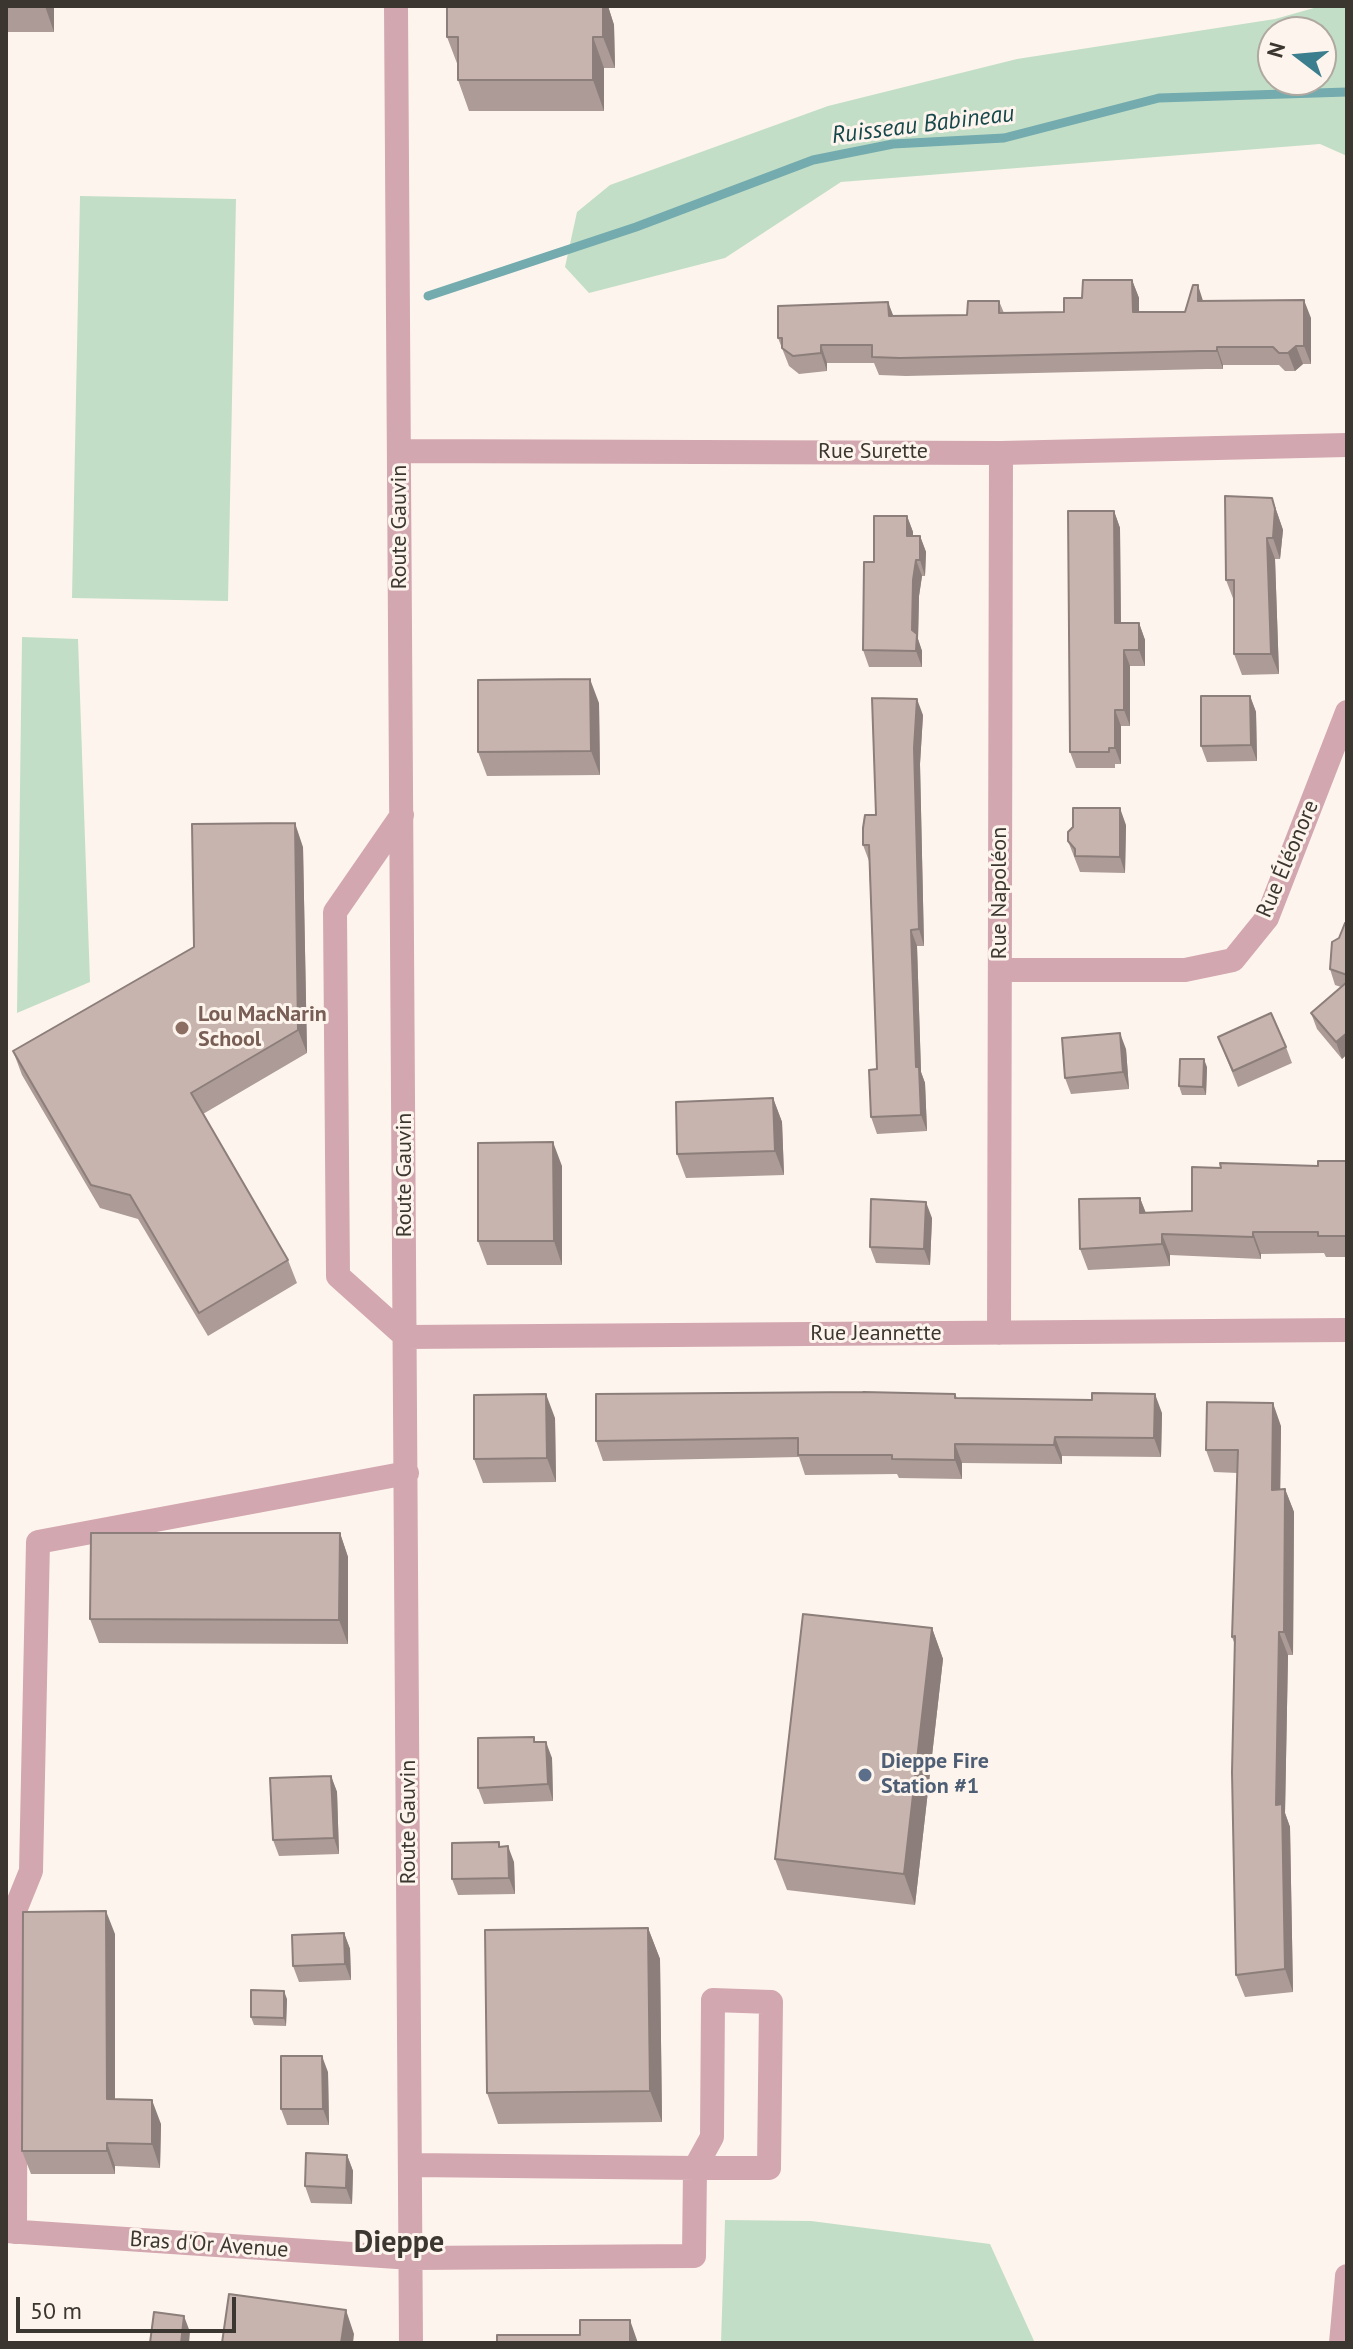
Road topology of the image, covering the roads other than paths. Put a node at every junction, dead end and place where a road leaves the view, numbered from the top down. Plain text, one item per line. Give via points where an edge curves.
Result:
1 (396, 6) edge
2 (1347, 445) edge
3 (399, 451) junction
4 (1001, 453) junction
5 (1347, 712) edge
6 (402, 815) junction
7 (1000, 970) junction
8 (1347, 1330) edge
9 (999, 1333) junction
10 (406, 1337) junction
11 (407, 1473) junction
12 (412, 2165) junction
13 (695, 2168) junction
14 (10, 2232) edge
15 (412, 2258) junction
16 (1347, 2276) edge
17 (411, 2343) edge
18 (1341, 2343) edge

1 - 3 street, Route Gauvin
2 - 4 street, Rue Surette
3 - 4 street, Rue Surette
3 - 6 street, Route Gauvin
4 - 7 street, Rue Napoléon
5 - 7 street, Rue Éléonore via 1267,918 1233,960 1185,970
6 - 10 street, Route Gauvin
6 - 10 street via 335,912 335,960 338,1276
7 - 9 street, Rue Napoléon
8 - 9 street, Rue Jeannette
9 - 10 street, Rue Jeannette
10 - 11 street, Route Gauvin
11 - 12 street, Route Gauvin
11 - 14 street via 38,1542 31,1871 16,1908
12 - 13 street
12 - 15 street, Route Gauvin
13 - 13 street via 769,2168 771,2002 713,2000 712,2137
13 - 15 street, Bras d'Or Avenue via 694,2256
14 - 15 street, Bras d'Or Avenue
15 - 17 street, Route Gauvin
16 - 18 street

